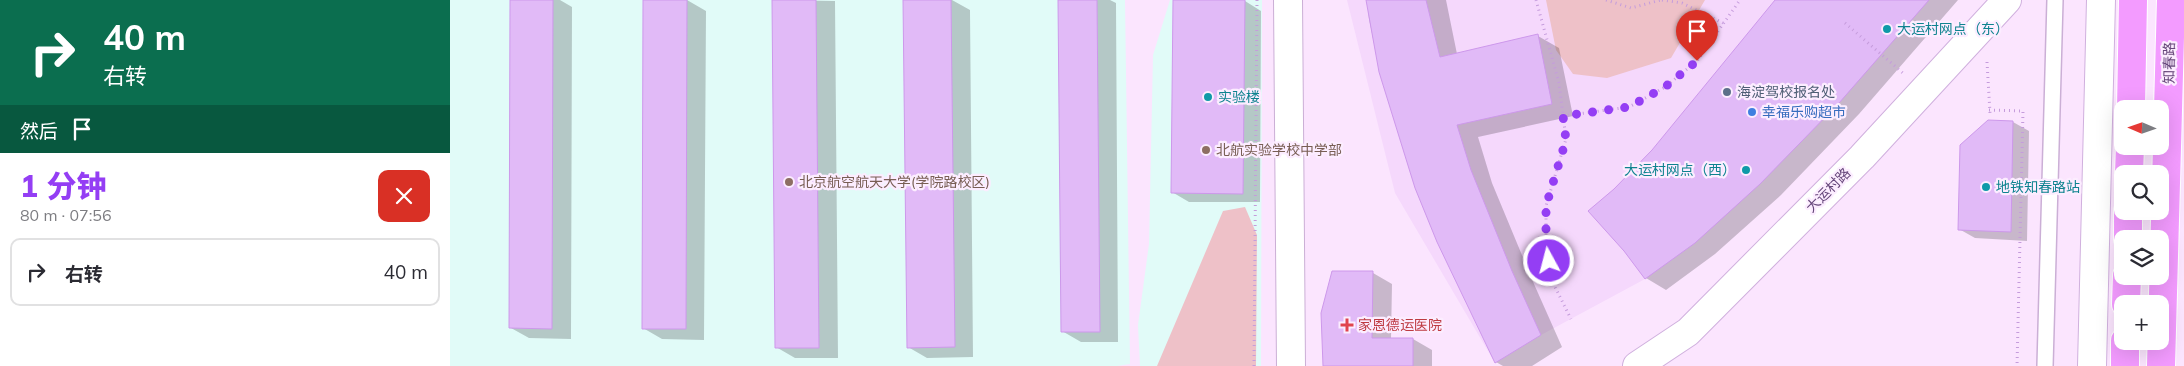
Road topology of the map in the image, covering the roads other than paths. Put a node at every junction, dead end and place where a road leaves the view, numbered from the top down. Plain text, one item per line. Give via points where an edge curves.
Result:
1 (1288, 0) edge
2 (2007, 0) edge
3 (2054, 0) edge
4 (2101, 0) edge
5 (2133, 0) edge
6 (2171, 0) edge
7 (2130, 100) edge
8 (2125, 350) edge
9 (1291, 366) edge
10 (1637, 366) edge
11 (2045, 366) edge
12 (2092, 366) edge
13 (2125, 366) edge
14 (2162, 366) edge

1 - 9 street
2 - 10 street, 大运村路 via 1862,156 1688,332
3 - 11 lane
4 - 12 street
5 - 7 main road
6 - 14 main road, 知春路
8 - 13 main road

